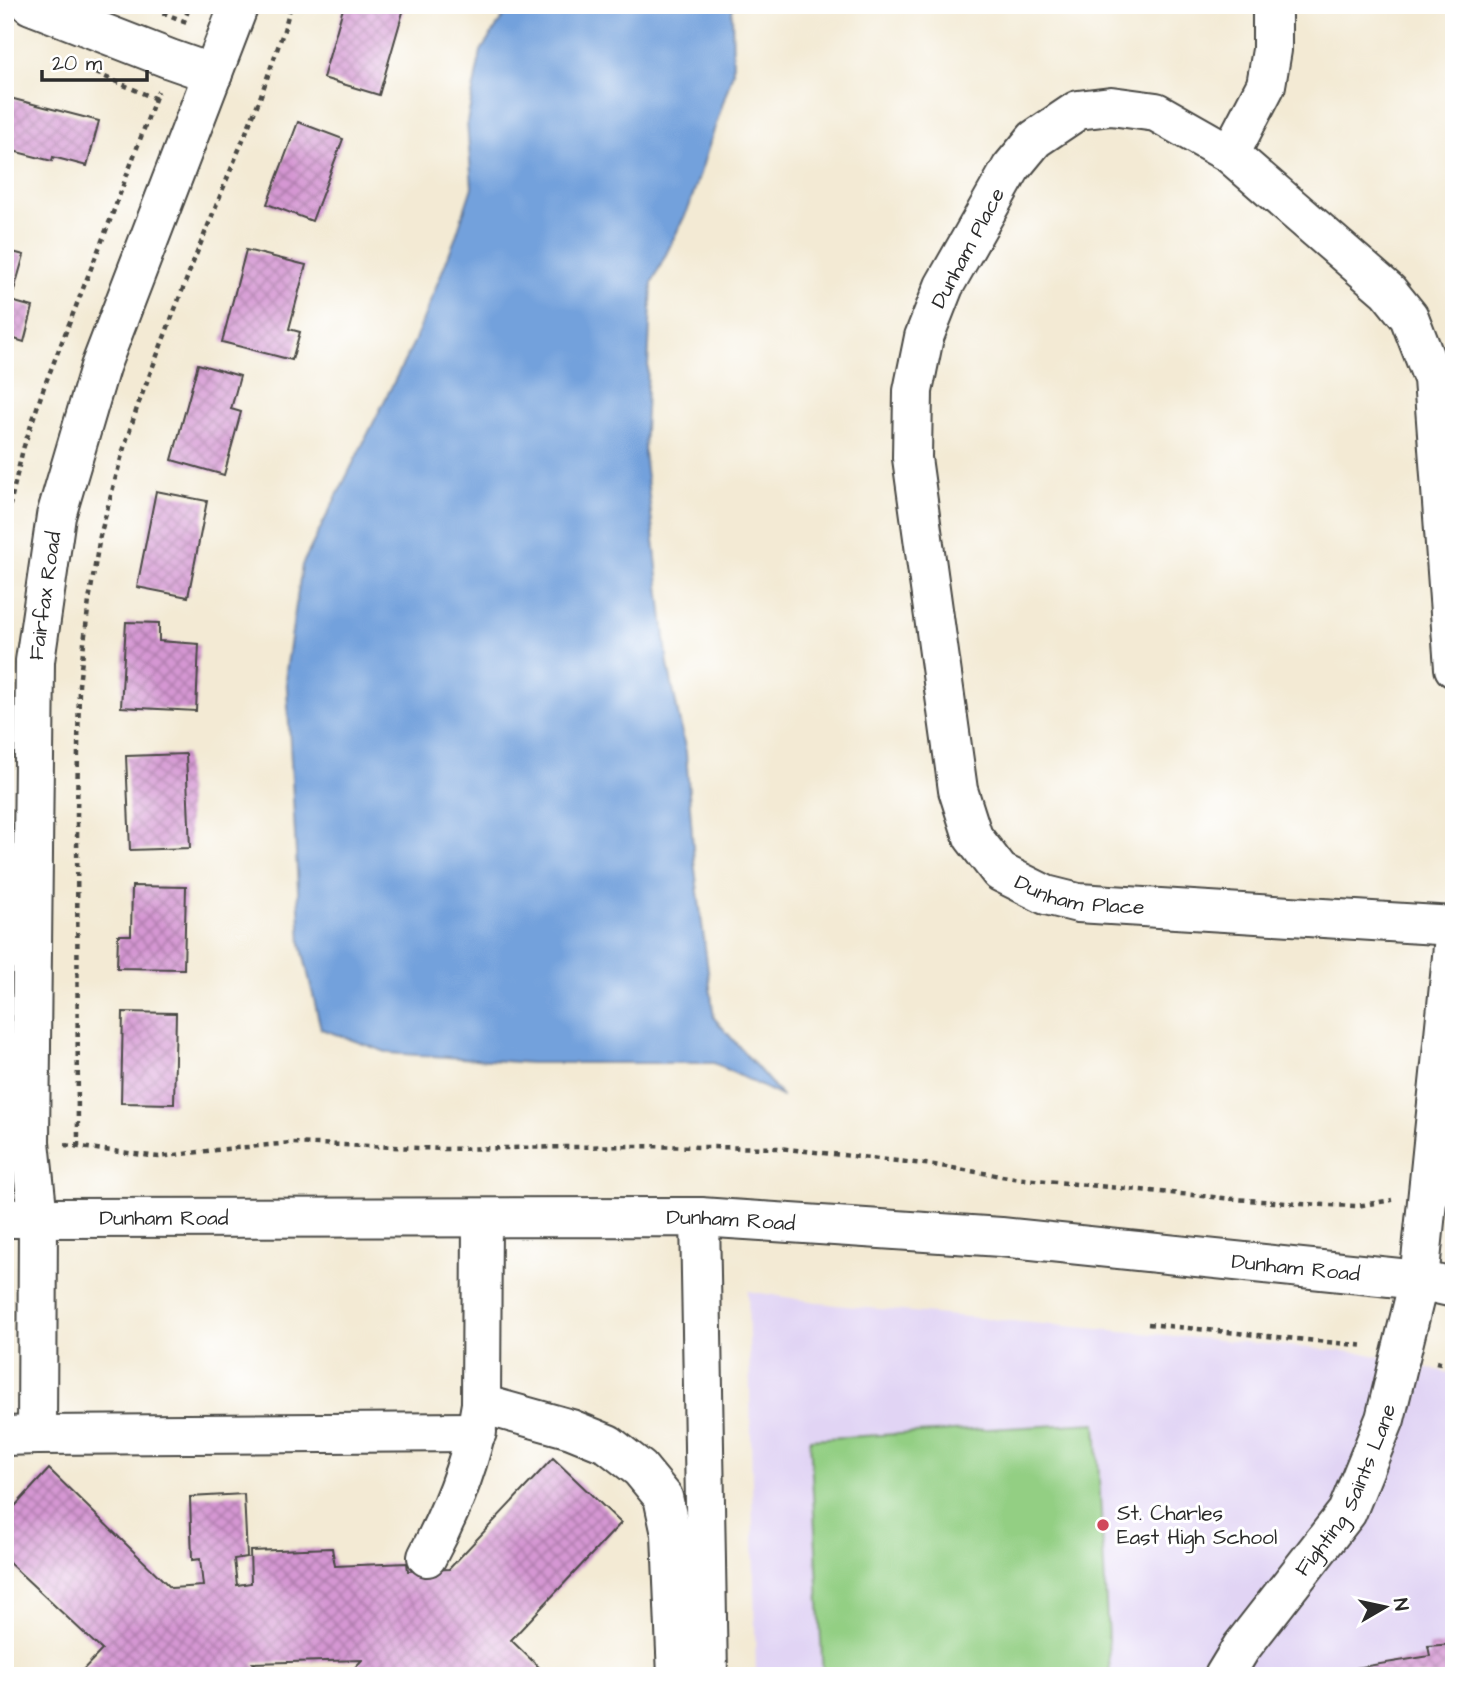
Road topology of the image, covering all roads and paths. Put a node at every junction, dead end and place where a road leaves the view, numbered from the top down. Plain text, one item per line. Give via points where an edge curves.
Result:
1 (31, 5) edge
2 (144, 5) edge
3 (190, 5) edge
4 (239, 5) edge
5 (291, 5) edge
6 (1272, 5) edge
7 (184, 21) junction
8 (191, 24) dead end
9 (170, 60) junction
10 (213, 74) junction
11 (1230, 155) junction
12 (5, 526) edge
13 (1454, 668) edge
14 (1454, 926) edge
15 (1454, 937) edge
16 (30, 1142) junction
17 (78, 1147) junction
18 (1428, 1194) junction
19 (699, 1217) junction
20 (22, 1218) edge
21 (482, 1218) junction
22 (1436, 1284) edge
23 (1148, 1324) dead end
24 (1401, 1353) junction
25 (1454, 1366) edge
26 (479, 1418) junction
27 (21, 1436) edge
28 (427, 1557) dead end
29 (677, 1676) edge
30 (708, 1676) edge
31 (1224, 1676) edge

1 - 9 street
2 - 7 path
3 - 7 path
4 - 10 street, Fairfax Road
5 - 17 path via 260,98 138,405 100,536 79,685
6 - 11 street via 1266,85
7 - 8 path
7 - 9 path
9 - 10 street
9 - 12 path via 44,387
10 - 16 street, Fairfax Road via 100,367 57,516 35,660
11 - 13 street, Dunham Place via 1388,290 1409,317 1433,379
11 - 14 street, Dunham Place via 1156,112 1111,106 1078,110 1035,139 1011,167 944,286 924,337 913,391 912,458 958,790 974,837 1000,872 1046,895 1077,903
15 - 18 street
16 - 17 path
16 - 20 street, Fairfax Road
17 - 18 path via 159,1157 291,1143 445,1149 778,1148 1014,1178 1300,1204 1357,1206
18 - 22 street
19 - 21 street, Dunham Road
19 - 22 street, Dunham Road via 1001,1237
19 - 30 street
20 - 21 street, Dunham Road
20 - 27 street, Fairfax Road
21 - 26 street
22 - 24 street, Fighting Saints Lane
23 - 24 path via 1371,1346
24 - 25 path
24 - 31 street, Fighting Saints Lane via 1385,1419 1348,1511
26 - 27 street
26 - 28 street via 442,1528
26 - 29 street via 571,1429 608,1444 640,1469 663,1497 671,1534

